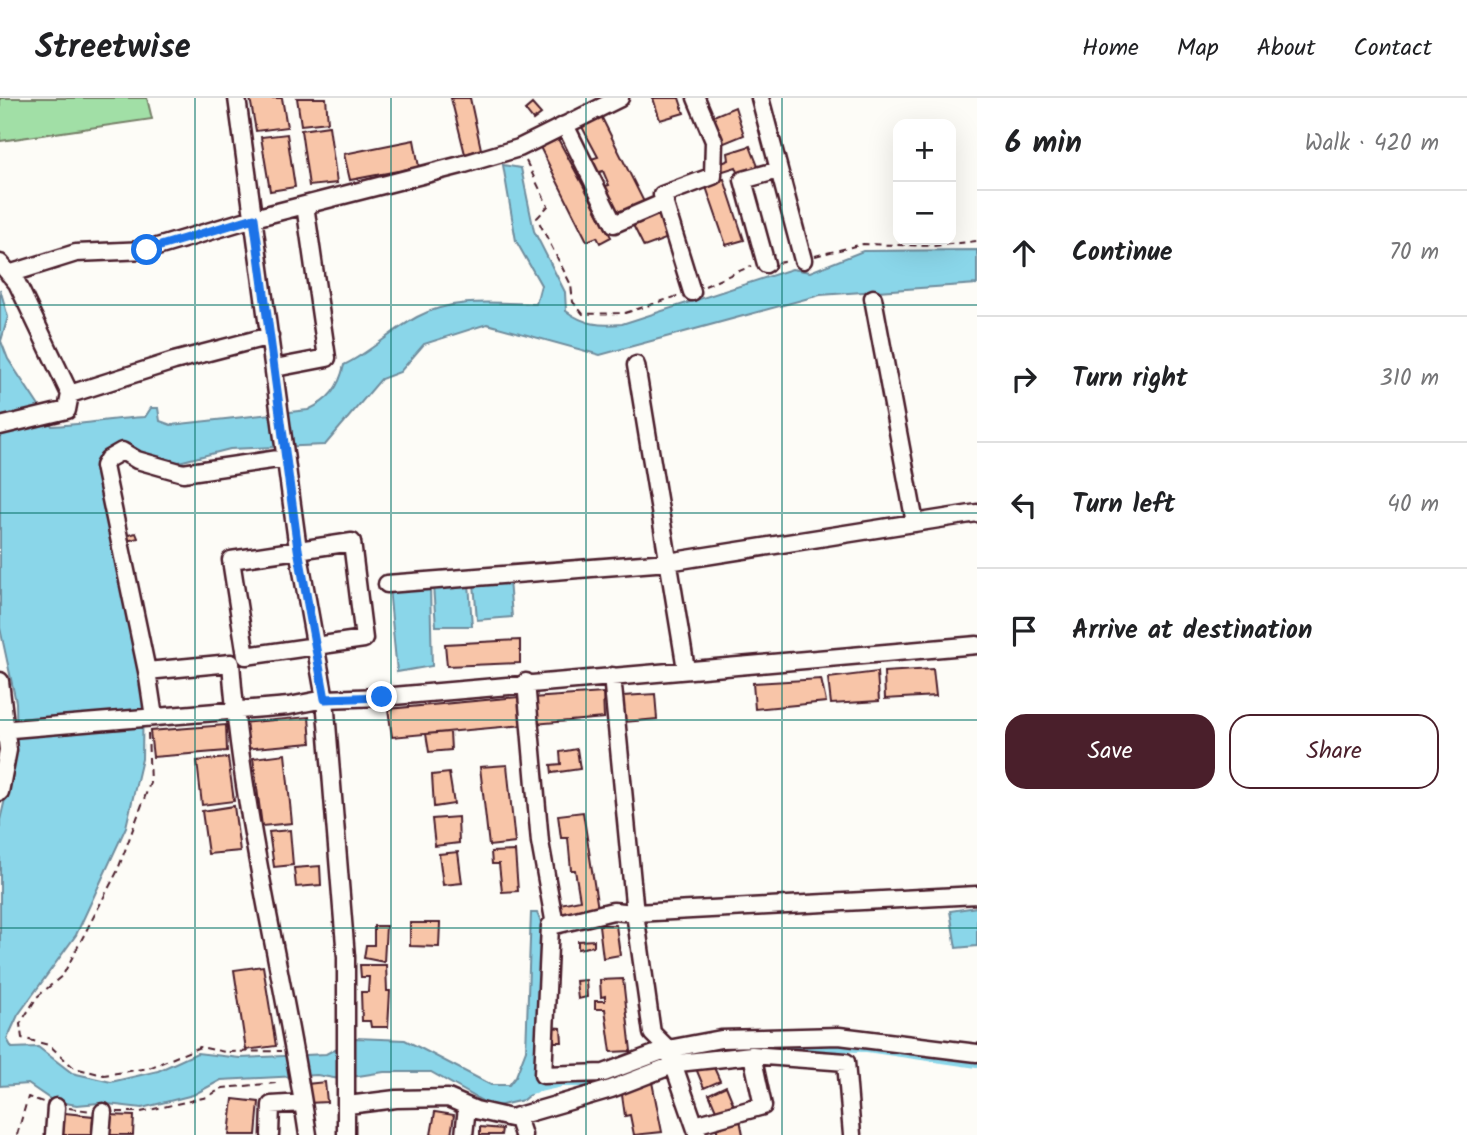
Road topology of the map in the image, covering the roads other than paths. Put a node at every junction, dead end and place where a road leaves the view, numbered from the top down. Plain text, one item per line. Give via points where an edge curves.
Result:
1 (236, 98) edge
2 (696, 98) edge
3 (760, 98) edge
4 (611, 100) edge
5 (565, 125) junction
6 (779, 170) junction
7 (664, 202) junction
8 (304, 205) junction
9 (254, 218) junction
10 (803, 260) road end
11 (766, 264) road end
12 (4, 269) edge
13 (691, 292) road end
14 (873, 298) dead end
15 (270, 336) junction
16 (636, 365) dead end
17 (275, 368) junction
18 (70, 394) junction
19 (0, 426) edge
20 (285, 458) junction
21 (977, 513) edge
22 (915, 523) junction
23 (298, 549) junction
24 (668, 562) junction
25 (387, 584) dead end
26 (314, 645) junction
27 (977, 645) edge
28 (246, 656) junction
29 (231, 663) junction
30 (686, 669) junction
31 (147, 671) junction
32 (612, 676) junction
33 (0, 681) edge
34 (526, 682) junction
35 (325, 699) junction
36 (234, 711) junction
37 (150, 718) junction
38 (3, 730) edge
39 (0, 792) edge
40 (977, 895) edge
41 (635, 913) junction
42 (555, 925) junction
43 (668, 1049) junction
44 (977, 1054) edge
45 (752, 1055) junction
46 (673, 1066) junction
47 (348, 1102) junction
48 (303, 1103) junction
49 (56, 1107) road end
50 (467, 1107) junction
51 (103, 1112) road end
52 (517, 1116) junction
53 (696, 1130) edge
54 (54, 1135) edge
55 (101, 1135) edge
56 (270, 1135) edge
57 (308, 1135) edge
58 (346, 1135) edge
59 (464, 1135) edge
60 (523, 1135) edge
61 (852, 1135) edge

1 - 9 street
2 - 7 street via 714,141 713,176 662,195
3 - 6 street
4 - 5 street
5 - 7 street via 614,224
5 - 8 street via 519,148
6 - 10 street
6 - 11 street via 743,180
7 - 13 street
8 - 9 street
8 - 17 street via 327,358
9 - 12 street via 147,250 76,253
9 - 15 street
12 - 18 street via 17,283
14 - 22 street
15 - 17 street
15 - 18 street
16 - 24 street
17 - 20 street
18 - 19 street via 67,410
20 - 23 street
20 - 31 street via 183,473 136,460 122,451 108,459 104,466
21 - 22 street
22 - 24 street
23 - 26 street
23 - 26 street via 352,542 364,639
23 - 28 street via 232,560
24 - 25 street
24 - 30 street
26 - 28 street
26 - 35 street
27 - 30 street
28 - 29 street
29 - 31 street
29 - 36 street
30 - 32 street
31 - 37 street
32 - 34 street
32 - 41 street
33 - 38 street
34 - 35 street
34 - 42 street via 540,842
35 - 36 street
35 - 47 street via 346,957
36 - 37 street
36 - 48 street via 268,925
37 - 38 street
38 - 39 street via 8,750
40 - 41 street
41 - 42 street via 613,911
41 - 43 street via 652,1033
42 - 43 street via 550,926 543,1075 604,1073
43 - 44 street via 721,1039 839,1036
43 - 46 street
45 - 46 street
45 - 53 street via 763,1105
45 - 61 street via 846,1062
46 - 52 street
46 - 53 street
47 - 50 street via 448,1098
47 - 58 street
48 - 56 street via 271,1105
48 - 57 street
49 - 54 street
50 - 52 street
50 - 59 street
51 - 55 street
52 - 60 street

